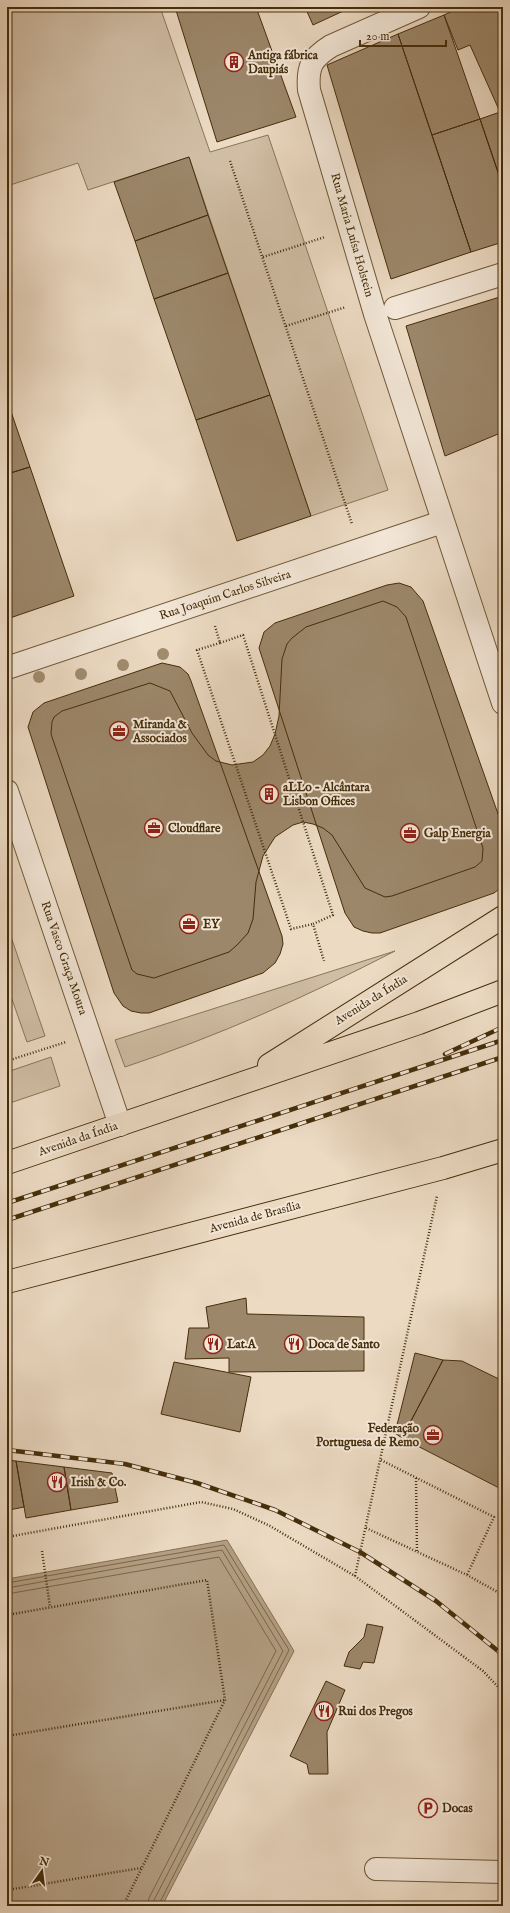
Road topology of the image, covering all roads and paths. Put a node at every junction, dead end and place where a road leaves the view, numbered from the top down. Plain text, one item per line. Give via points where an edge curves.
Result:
1 (419, 7) edge
2 (230, 160) dead end
3 (350, 229) junction
4 (262, 257) junction
5 (503, 274) edge
6 (371, 299) junction
7 (395, 308) dead end
8 (286, 326) junction
9 (442, 522) junction
10 (361, 550) junction
11 (206, 601) junction
12 (220, 642) junction
13 (7, 668) edge
14 (503, 703) edge
15 (7, 791) edge
16 (503, 917) edge
17 (313, 924) junction
18 (324, 961) dead end
19 (503, 991) edge
20 (89, 1034) junction
21 (7, 1061) edge
22 (239, 1083) junction
23 (120, 1125) junction
24 (503, 1150) edge
25 (7, 1163) edge
26 (442, 1168) junction
27 (7, 1282) edge
28 (381, 1460) junction
29 (416, 1478) junction
30 (366, 1528) junction
31 (7, 1536) edge
32 (42, 1551) dead end
33 (417, 1552) junction
34 (467, 1575) junction
35 (355, 1576) junction
36 (503, 1595) edge
37 (50, 1607) junction
38 (7, 1615) edge
39 (503, 1692) edge
40 (225, 1700) junction
41 (7, 1736) edge
42 (142, 1868) junction
43 (376, 1869) dead end
44 (503, 1872) edge
45 (7, 1890) edge
46 (123, 1906) edge

1 - 3 street, Rua Maria Luísa Holstein via 331,46 318,54 311,63 309,90
2 - 4 path
3 - 4 path
3 - 6 street, Rua Maria Luísa Holstein
4 - 8 path
5 - 7 street
6 - 8 path
6 - 9 street, Rua Maria Luísa Holstein
8 - 10 path
9 - 10 street, Rua Joaquim Carlos Silveira
9 - 14 street, Rua Maria Luísa Holstein
10 - 11 street, Rua Joaquim Carlos Silveira
11 - 12 path
11 - 13 street, Rua Joaquim Carlos Silveira
12 - 17 path via 243,635 333,915
12 - 17 path via 197,650 291,928
15 - 20 street, Rua Vasco Graça Moura
16 - 22 main road, Avenida da Índia
17 - 18 path
19 - 22 main road, Avenida da Índia via 419,1023
20 - 21 path
20 - 23 street, Rua Vasco Graça Moura
22 - 23 main road, Avenida da Índia
23 - 25 main road, Avenida da Índia
24 - 26 main road, Avenida de Brasília
26 - 27 main road, Avenida de Brasília
26 - 28 path
28 - 29 path
28 - 30 path
29 - 33 path
29 - 34 path via 494,1518
30 - 33 path
30 - 35 path
31 - 35 path via 201,1502 233,1509 270,1526
32 - 37 path
33 - 34 path
34 - 36 path
35 - 39 path via 482,1671
37 - 38 path
37 - 40 path via 207,1580
40 - 41 path
40 - 42 path
42 - 45 path
42 - 46 path
43 - 44 street

